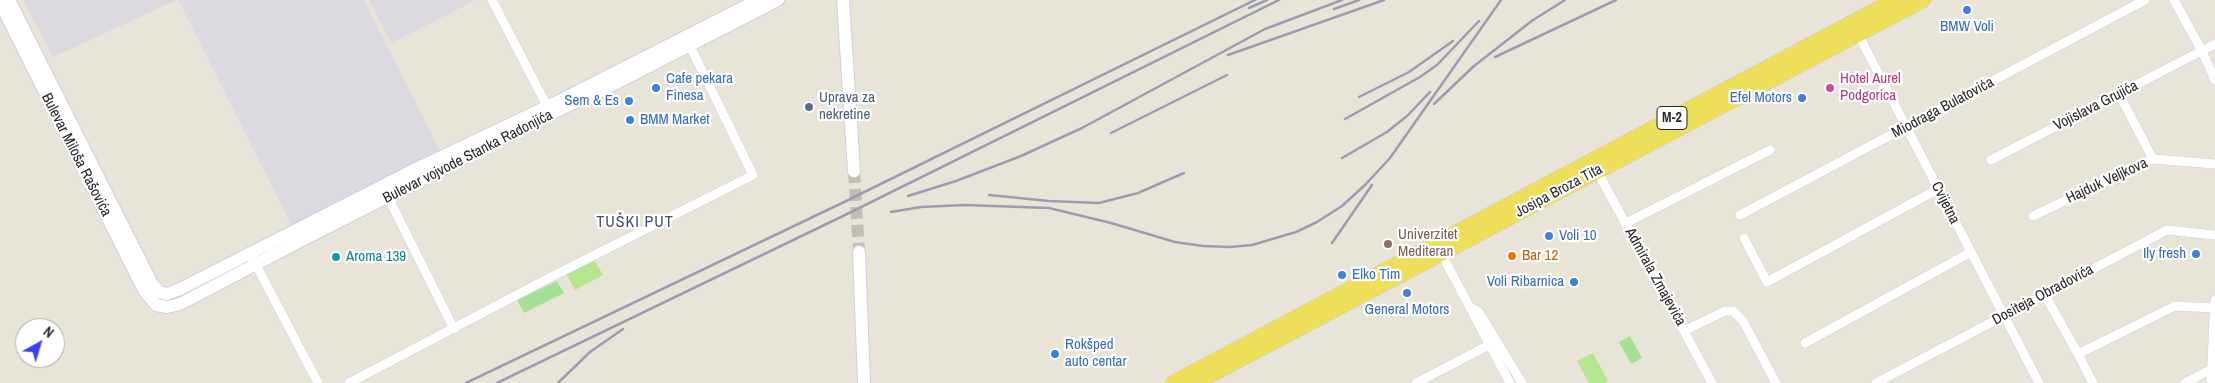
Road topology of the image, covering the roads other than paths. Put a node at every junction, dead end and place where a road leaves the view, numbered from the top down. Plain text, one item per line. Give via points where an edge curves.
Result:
1 (9, 0) edge
2 (492, 0) edge
3 (758, 0) edge
4 (778, 0) edge
5 (843, 0) edge
6 (1895, 0) edge
7 (1923, 0) edge
8 (2145, 0) edge
9 (2174, 0) edge
10 (0, 2) edge
11 (1855, 28) junction
12 (688, 41) junction
13 (2215, 44) edge
14 (2202, 51) junction
15 (2215, 80) edge
16 (2119, 94) junction
17 (547, 106) junction
18 (1907, 128) junction
19 (1770, 150) dead end
20 (2153, 159) junction
21 (1991, 160) dead end
22 (2215, 164) edge
23 (854, 171) tunnel mouth
24 (1597, 171) junction
25 (1938, 189) junction
26 (385, 192) junction
27 (1740, 215) dead end
28 (2032, 216) dead end
29 (1626, 223) junction
30 (2215, 235) edge
31 (1744, 238) dead end
32 (1439, 248) junction
33 (859, 252) tunnel mouth
34 (1971, 252) junction
35 (252, 259) junction
36 (163, 294) joint
37 (2045, 295) junction
38 (2215, 300) edge
39 (156, 306) joint
40 (2215, 308) edge
41 (2004, 316) junction
42 (454, 329) junction
43 (1684, 331) junction
44 (1805, 342) dead end
45 (1494, 343) junction
46 (2078, 354) junction
47 (1229, 359) junction
48 (2212, 369) junction
49 (2037, 381) edge
50 (318, 383) edge
51 (349, 383) edge
52 (864, 383) edge
53 (1172, 383) edge
54 (1195, 383) edge
55 (1416, 383) edge
56 (1510, 383) edge
57 (1522, 383) edge
58 (1712, 383) edge
59 (1776, 383) edge
60 (1876, 383) edge
61 (2028, 383) edge
62 (2092, 383) edge
63 (2185, 383) edge
64 (2211, 383) edge

1 - 36 street, Bulevar Miloša Rašovića via 152,284
2 - 17 street
3 - 12 street, Bulevar vojvode Stanka Radonjića
4 - 12 street, Bulevar vojvode Stanka Radonjića
5 - 23 street
6 - 11 main road, Josipa Broza Tita / M-2
7 - 11 main road, Josipa Broza Tita / M-2
8 - 18 street, Miodraga Bulatovića
9 - 14 street
10 - 39 street, Bulevar Miloša Rašovića via 144,290
11 - 18 street, Cvijetna
11 - 24 main road, Josipa Broza Tita / M-2
11 - 32 main road, Josipa Broza Tita / M-2
12 - 17 street, Bulevar vojvode Stanka Radonjića
12 - 26 street, Bulevar vojvode Stanka Radonjića
12 - 42 street via 753,174
13 - 14 street, Vojislava Grujića
14 - 15 street
14 - 16 street, Vojislava Grujića
16 - 20 street
16 - 21 street, Vojislava Grujića
17 - 26 street, Bulevar vojvode Stanka Radonjića
18 - 25 street, Cvijetna
18 - 27 street, Miodraga Bulatovića
19 - 29 street
20 - 22 street, Hajduk Veljkova
20 - 28 street, Hajduk Veljkova
24 - 29 street, Admirala Zmajevića
24 - 32 main road, Josipa Broza Tita / M-2
25 - 31 street via 1767,282
25 - 34 street, Cvijetna
26 - 35 street, Bulevar vojvode Stanka Radonjića
26 - 42 street
29 - 43 street, Admirala Zmajevića
30 - 37 street, Dositeja Obradovića via 2166,230
32 - 45 street via 1469,306
32 - 47 main road, Josipa Broza Tita / M-2
33 - 52 street
34 - 41 street, Cvijetna
34 - 44 street
35 - 36 street, Bulevar vojvode Stanka Radonjića
35 - 39 street, Bulevar vojvode Stanka Radonjića via 180,304
35 - 50 street
37 - 41 street, Dositeja Obradovića
37 - 46 street
38 - 40 street
40 - 46 street via 2175,306
40 - 48 street
41 - 49 street, Cvijetna
41 - 60 street, Dositeja Obradovića
42 - 51 street
43 - 58 street, Admirala Zmajevića
43 - 59 street via 1725,311 1733,311 1743,321
45 - 55 street
45 - 56 street
45 - 57 street
46 - 62 street
47 - 53 main road, Josipa Broza Tita / M-2
47 - 54 main road, Josipa Broza Tita / M-2
48 - 63 street
48 - 64 street
49 - 61 street

